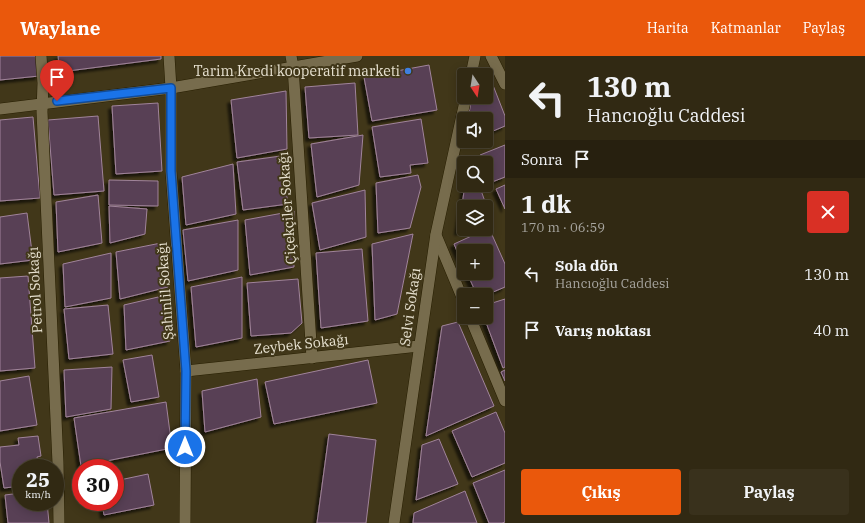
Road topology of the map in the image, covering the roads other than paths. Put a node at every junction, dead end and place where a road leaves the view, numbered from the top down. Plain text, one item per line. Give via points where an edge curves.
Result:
1 (41, 56) edge
2 (169, 56) edge
3 (291, 56) edge
4 (357, 56) edge
5 (475, 56) edge
6 (491, 56) edge
7 (292, 67) junction
8 (472, 68) edge
9 (505, 84) edge
10 (171, 88) junction
11 (43, 103) junction
12 (464, 104) edge
13 (0, 109) edge
14 (436, 234) junction
15 (458, 288) edge
16 (473, 324) edge
17 (419, 346) junction
18 (312, 358) junction
19 (186, 371) junction
20 (505, 401) edge
21 (59, 523) edge
22 (185, 523) edge
23 (394, 523) edge

1 - 11 street, Petrol Sokağı
2 - 10 street, Şahinlil Sokağı
3 - 7 street, Çiçekçiler Sokağı
4 - 7 street
5 - 8 street
6 - 9 street
7 - 10 street
7 - 18 street, Çiçekçiler Sokağı
10 - 11 street
10 - 19 street, Şahinlil Sokağı via 171,171
11 - 13 street
11 - 21 street, Petrol Sokağı
12 - 14 street, Selvi Sokağı
14 - 15 street
14 - 17 street, Selvi Sokağı
16 - 20 street
17 - 18 street, Zeybek Sokağı
17 - 23 street, Selvi Sokağı
18 - 19 street, Zeybek Sokağı
19 - 22 street, Şahinlil Sokağı

